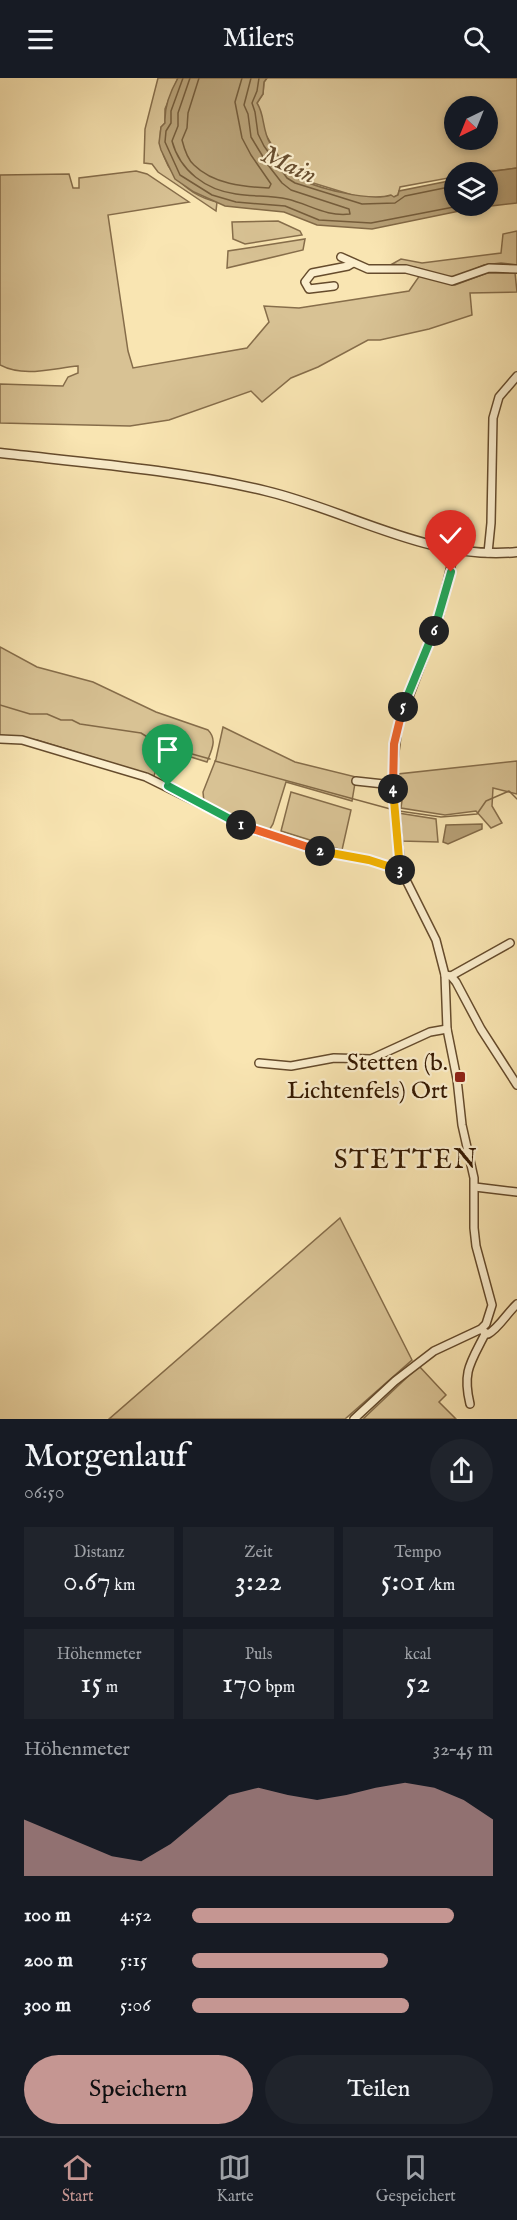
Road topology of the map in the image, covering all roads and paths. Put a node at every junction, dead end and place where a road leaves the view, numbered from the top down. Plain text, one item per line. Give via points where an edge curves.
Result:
1 (341, 256) dead end
2 (352, 263) junction
3 (517, 269) edge
4 (334, 286) dead end
5 (517, 376) edge
6 (0, 453) edge
7 (455, 549) junction
8 (517, 552) edge
9 (488, 553) junction
10 (0, 739) edge
11 (357, 781) dead end
12 (393, 785) junction
13 (401, 870) junction
14 (510, 943) dead end
15 (448, 976) junction
16 (447, 1029) junction
17 (259, 1063) dead end
18 (517, 1085) edge
19 (475, 1187) junction
20 (517, 1192) edge
21 (517, 1304) edge
22 (483, 1331) junction
23 (470, 1404) dead end
24 (354, 1419) edge

1 - 2 street
2 - 3 street via 368,269 406,269 452,281 489,268
2 - 4 street via 312,273 305,285
5 - 9 street via 496,406
6 - 7 street via 145,468 237,484 407,538
7 - 9 street
7 - 12 street via 439,617 402,711 394,744
8 - 9 street
10 - 13 street via 22,740 146,777 230,820 267,834
11 - 12 street
12 - 13 street
13 - 15 street via 436,940
14 - 15 street
15 - 16 street
15 - 18 street
16 - 17 street via 430,1032 371,1059 334,1058 291,1066
16 - 19 street
19 - 20 street
19 - 22 street via 476,1245 492,1305
21 - 22 street via 492,1332
22 - 23 street via 466,1374
22 - 24 street via 434,1351

